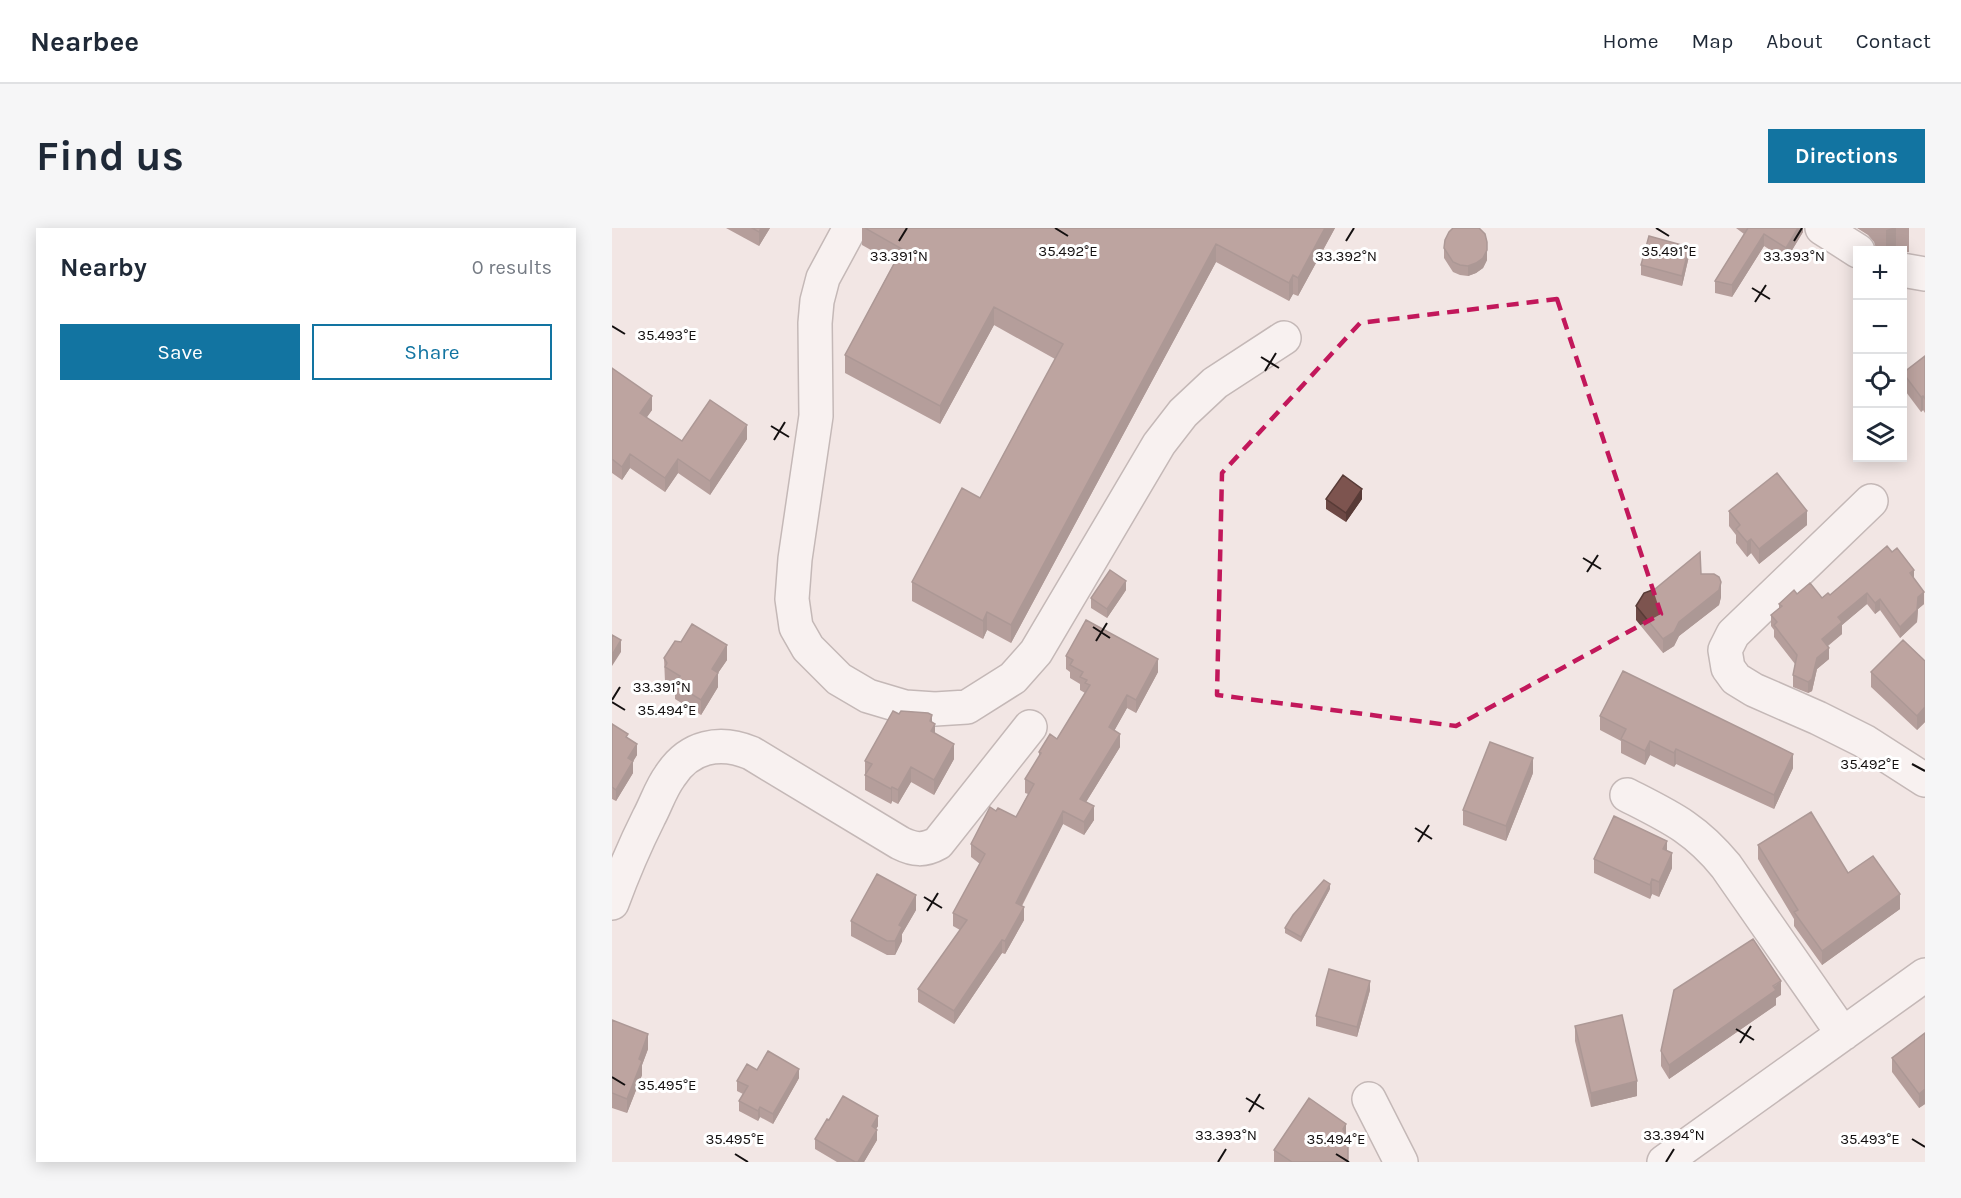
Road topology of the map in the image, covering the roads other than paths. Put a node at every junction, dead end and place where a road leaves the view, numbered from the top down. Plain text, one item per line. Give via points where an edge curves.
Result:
1 (850, 228) edge
2 (1821, 228) edge
3 (1853, 248) edge
4 (1907, 271) edge
5 (1925, 274) edge
6 (1284, 338) dead end
7 (1871, 501) dead end
8 (1030, 727) dead end
9 (1925, 780) edge
10 (1628, 795) dead end
11 (612, 903) edge
12 (1925, 975) edge
13 (1843, 1034) junction
14 (1369, 1099) dead end
15 (1401, 1162) edge
16 (1664, 1162) edge

1 - 6 street via 823,278 817,301 816,416 792,599 796,627 822,664 868,696 904,707 967,707 1013,678 1036,652 1160,444 1183,414 1215,383
2 - 3 street
4 - 5 street
7 - 9 street via 1733,634 1725,650 1728,668 1736,679 1754,690 1864,741
8 - 11 street via 938,843 921,849 900,843 745,750 728,745 694,753 670,776 627,862
10 - 13 street via 1686,826 1708,844
12 - 13 street
13 - 16 street
14 - 15 street

